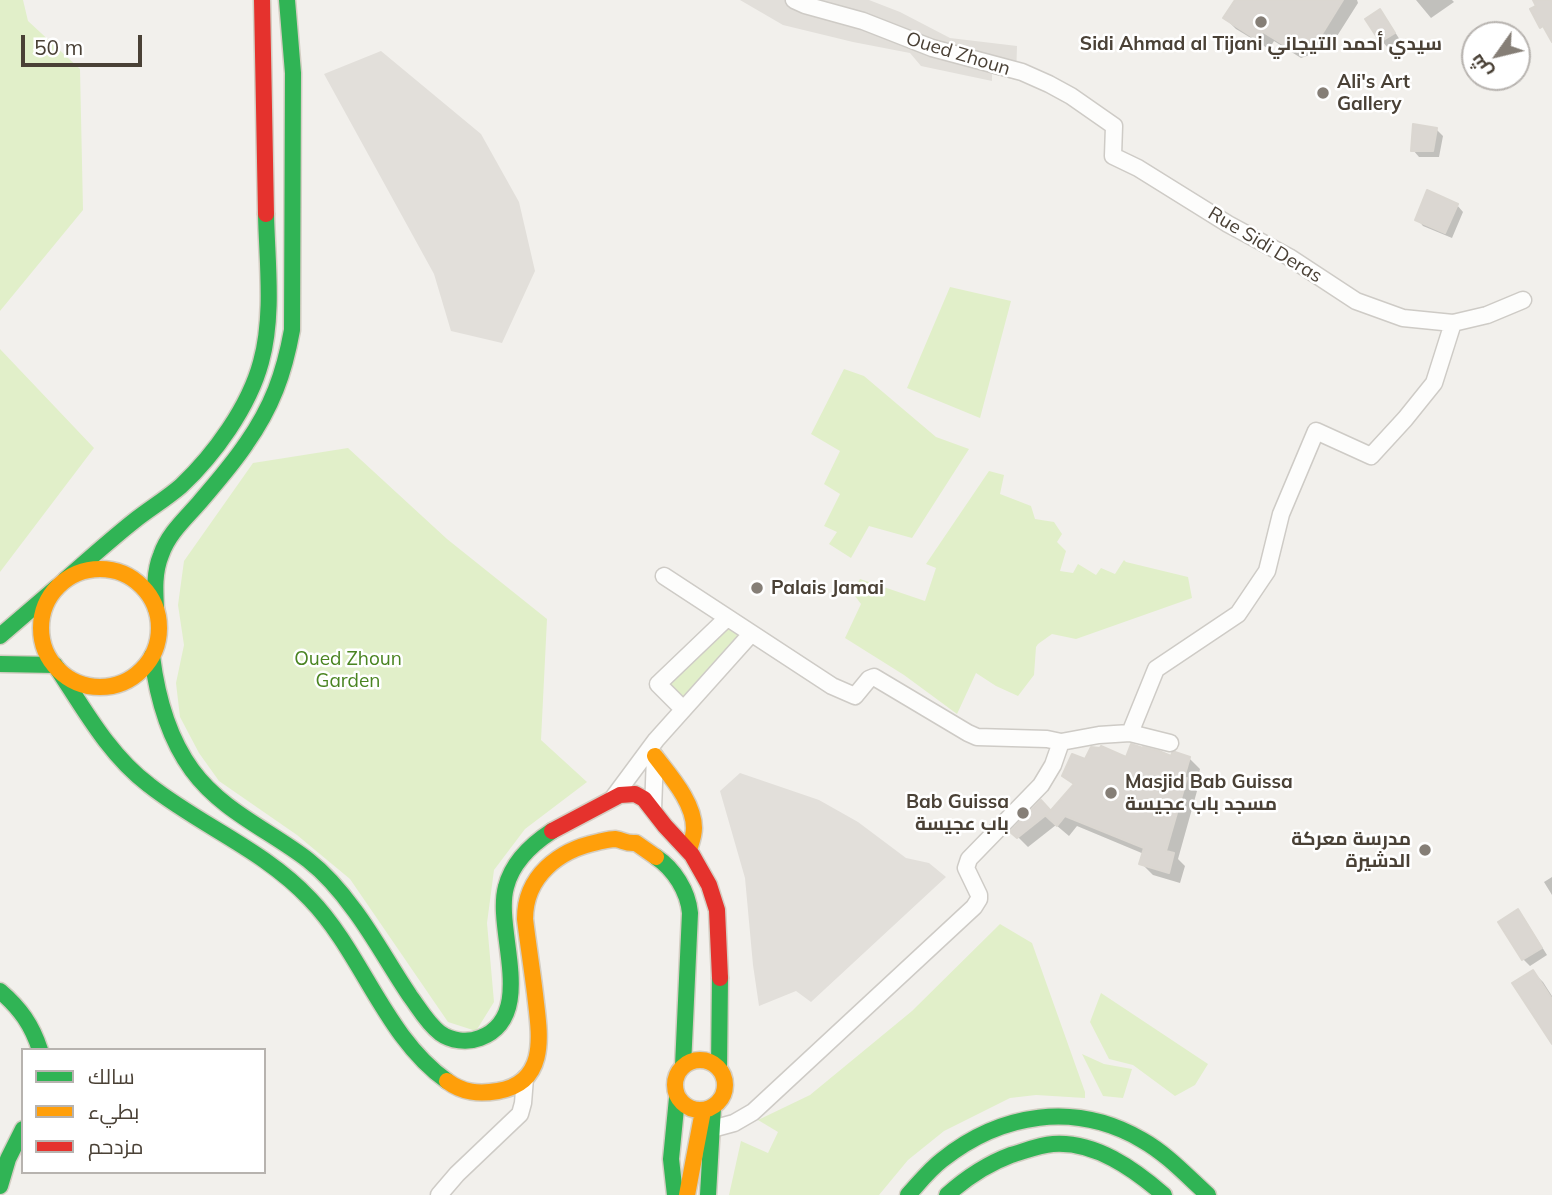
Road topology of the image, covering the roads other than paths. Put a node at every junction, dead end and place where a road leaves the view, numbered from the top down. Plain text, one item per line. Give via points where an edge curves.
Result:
1 (262, 0) edge
2 (287, 0) edge
3 (794, 0) edge
4 (1114, 126) joint
5 (1523, 300) dead end
6 (1453, 323) junction
7 (664, 576) dead end
8 (61, 584) junction
9 (156, 608) junction
10 (727, 618) junction
11 (751, 635) junction
12 (0, 636) edge
13 (152, 656) junction
14 (0, 664) edge
15 (56, 667) junction
16 (683, 709) junction
17 (1130, 733) junction
18 (1062, 742) junction
19 (1170, 743) dead end
20 (655, 748) junction
21 (611, 800) junction
22 (654, 812) junction
23 (689, 850) junction
24 (0, 990) edge
25 (39, 1048) edge
26 (683, 1066) junction
27 (719, 1068) junction
28 (525, 1078) junction
29 (677, 1098) junction
30 (708, 1109) junction
31 (712, 1129) junction
32 (21, 1133) edge
33 (670, 1159) junction
34 (0, 1186) edge
35 (439, 1195) edge
36 (660, 1195) edge
37 (675, 1195) edge
38 (687, 1195) edge
39 (708, 1195) edge
40 (908, 1195) edge
41 (947, 1195) edge
42 (1164, 1195) edge
43 (1208, 1195) edge

1 - 8 main road via 268,316 261,362 237,416 206,460 180,487
2 - 9 main road via 293,74 289,355 256,430 163,548 155,578
3 - 4 street, Oued Zhoun via 932,48 1022,72 1072,96
4 - 6 street, Rue Sidi Deras via 1112,156 1289,257 1356,301 1403,318
5 - 6 street
6 - 17 street via 1434,383 1371,456 1316,430 1281,514 1267,571 1238,614 1156,669
7 - 10 street
8 - 9 main road via 90,569 117,571 141,585
8 - 12 main road
8 - 15 main road via 45,607 41,629
9 - 13 main road via 159,632
10 - 11 street
10 - 16 street via 658,684
11 - 16 street
11 - 18 street via 852,696 874,677 977,737
13 - 15 main road via 138,673 111,686 82,684
13 - 21 main road via 165,715 185,760 201,782 231,809 322,872 361,918 424,1016 450,1038 478,1039 495,1029 507,1013 511,986 504,894 515,864 545,837
14 - 15 main road
15 - 28 main road via 135,774 270,863 317,906 403,1037 436,1075 476,1093 496,1092
16 - 20 street
17 - 18 street
17 - 19 street
18 - 31 street via 1041,785 967,863 979,895 974,907 753,1112
20 - 21 street
20 - 22 street
20 - 23 main road via 692,815
21 - 22 main road via 634,793 646,799
22 - 23 main road
23 - 27 main road via 707,879 717,909
24 - 25 main road via 33,1026
26 - 27 main road via 701,1059
26 - 28 main road via 689,903 661,860 636,843 614,839 583,845 555,860 537,877 528,894 525,919 539,1050
26 - 29 main road via 674,1083
27 - 30 main road via 725,1087 721,1101
28 - 35 street via 520,1114
29 - 30 main road via 691,1110
29 - 33 main road
30 - 31 main road
30 - 38 main road
31 - 39 main road
32 - 34 main road
33 - 36 main road
33 - 37 main road
40 - 43 main road via 940,1161 991,1130 1021,1119 1065,1115 1105,1123 1142,1140
41 - 42 main road via 990,1164 1029,1149 1059,1144 1119,1162

